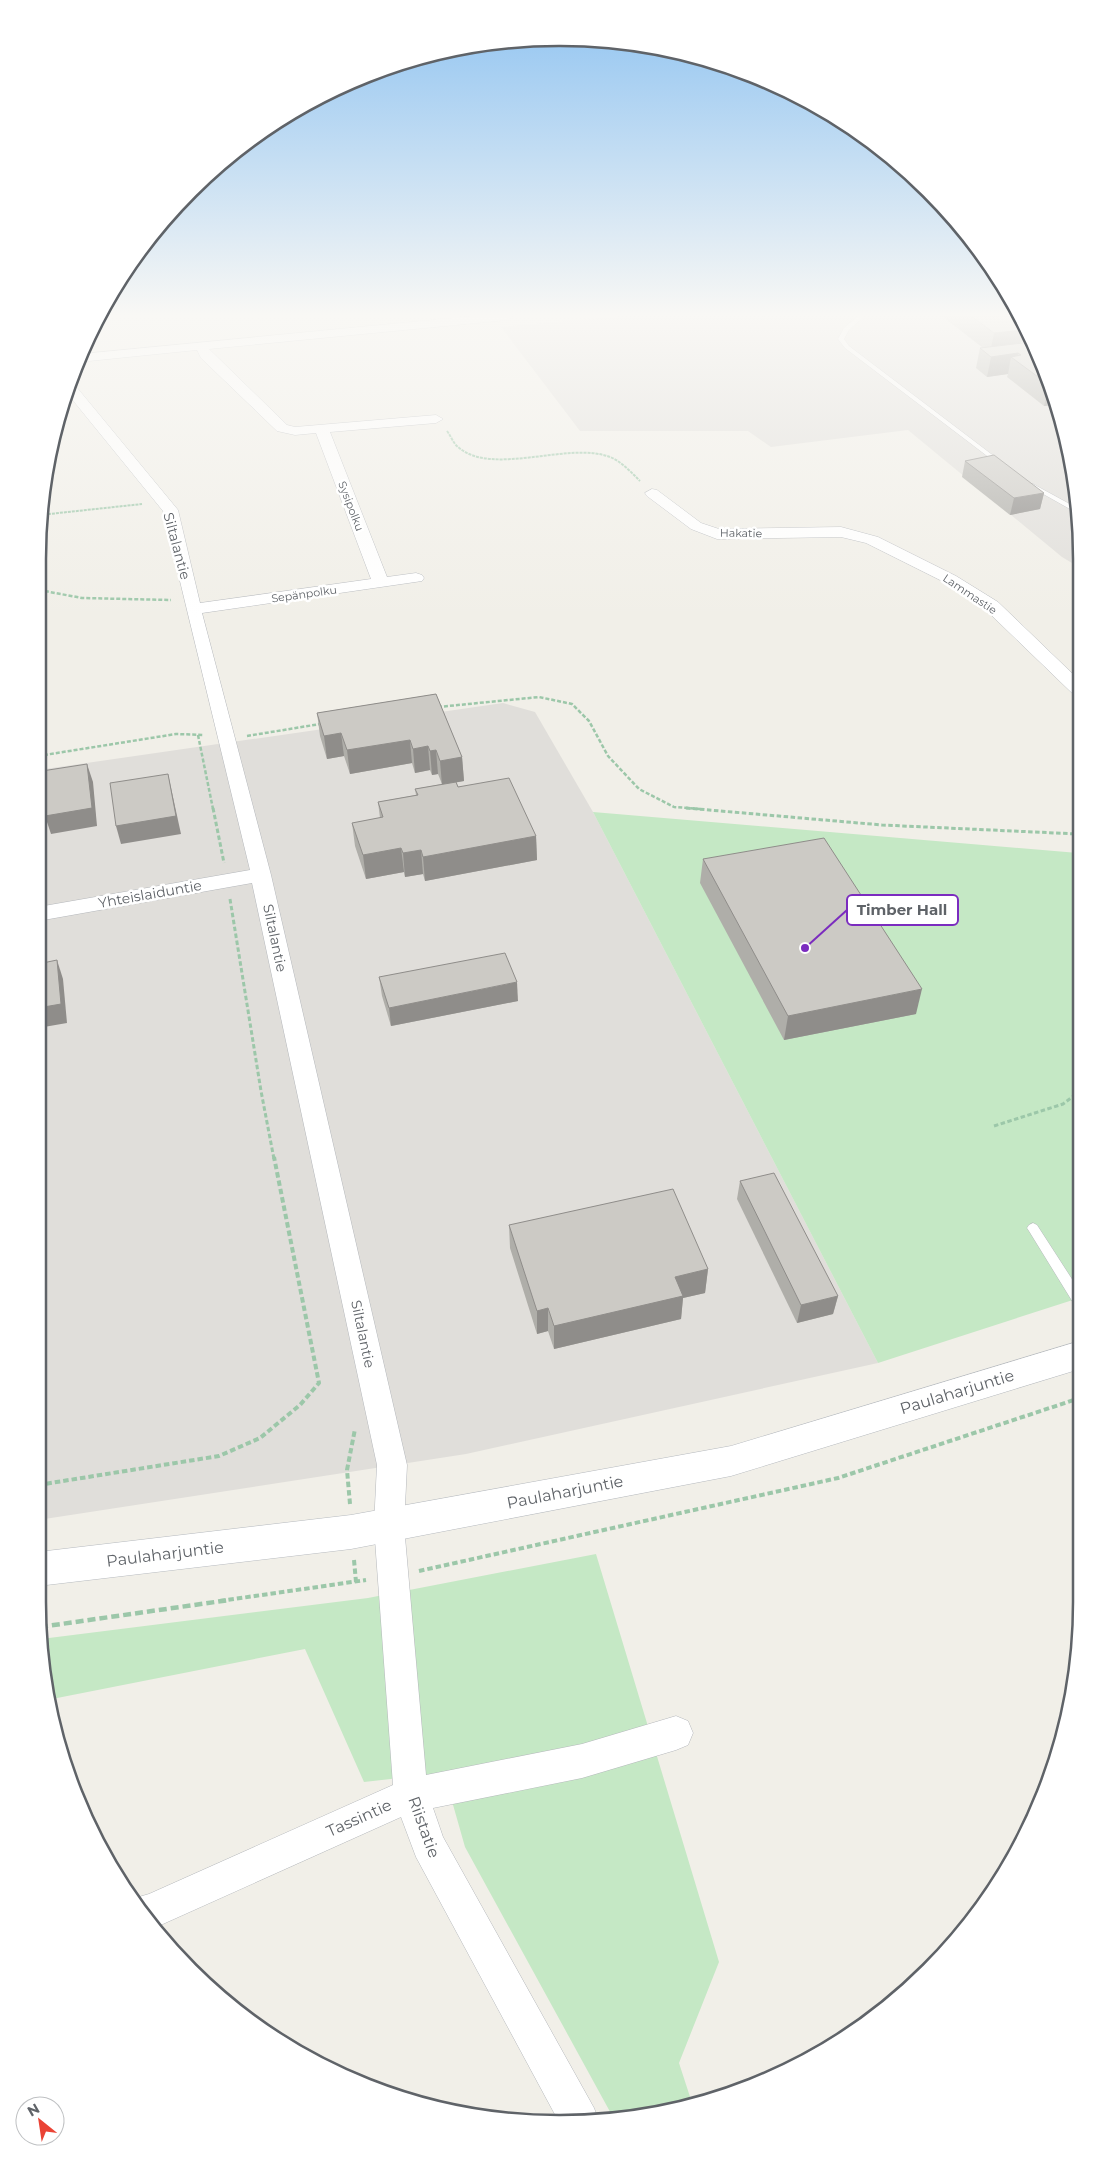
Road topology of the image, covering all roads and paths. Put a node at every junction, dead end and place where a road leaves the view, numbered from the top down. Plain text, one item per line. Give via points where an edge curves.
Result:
1 (94, 417) edge
2 (270, 417) edge
3 (939, 417) edge
4 (436, 419) joint
5 (322, 430) junction
6 (1008, 469) edge
7 (1024, 480) edge
8 (652, 492) joint
9 (149, 504) dead end
10 (1070, 508) edge
11 (49, 513) edge
12 (841, 532) joint
13 (416, 578) dead end
14 (381, 583) junction
15 (46, 591) edge
16 (172, 591) dead end
17 (193, 609) junction
18 (1073, 684) edge
19 (431, 707) edge
20 (327, 723) edge
21 (198, 735) junction
22 (226, 737) junction
23 (46, 755) edge
24 (1073, 834) edge
25 (261, 875) junction
26 (227, 880) junction
27 (46, 913) edge
28 (1073, 1096) edge
29 (994, 1126) dead end
30 (1033, 1228) dead end
31 (1073, 1291) edge
32 (1073, 1356) edge
33 (1073, 1400) edge
34 (356, 1428) dead end
35 (46, 1484) edge
36 (389, 1526) junction
37 (352, 1532) junction
38 (46, 1568) edge
39 (394, 1576) junction
40 (356, 1582) junction
41 (47, 1626) edge
42 (676, 1733) dead end
43 (411, 1795) junction
44 (150, 1912) edge
45 (576, 2115) edge

1 - 17 street, Siltalantie via 170,510
2 - 5 street via 282,428
3 - 6 lane
4 - 5 street
4 - 8 path via 458,447 474,455 496,459 582,452 608,456
5 - 14 street, Sysipolku
7 - 10 lane
8 - 12 street, Hakatie via 696,526 717,534
9 - 11 path
12 - 18 street, Lammastie via 872,540 950,579 992,606
13 - 14 street, Sepänpolku
14 - 17 street, Sepänpolku
15 - 16 path via 82,598 174,600
17 - 22 street, Siltalantie
19 - 24 path via 538,697 572,704 589,721 608,756 639,789 674,808 882,825
20 - 22 path
21 - 22 path
21 - 23 path via 176,734
21 - 26 path
22 - 25 street, Siltalantie
25 - 26 street, Yhteislaiduntie
25 - 36 street, Siltalantie via 392,1465
26 - 27 street, Yhteislaiduntie
26 - 35 path via 261,1091 319,1382 294,1410 260,1438 219,1456
28 - 29 path via 1063,1104
30 - 31 lane
32 - 36 main road, Paulaharjuntie via 731,1461
33 - 39 path via 838,1478
34 - 37 path via 347,1470
36 - 37 main road, Paulaharjuntie
36 - 39 street, Riistatie
37 - 38 main road, Paulaharjuntie
37 - 40 path
39 - 40 path
39 - 43 street, Riistatie
40 - 41 path
42 - 43 street, Tassintie via 582,1760
43 - 44 street, Tassintie
43 - 45 street, Riistatie via 428,1845

